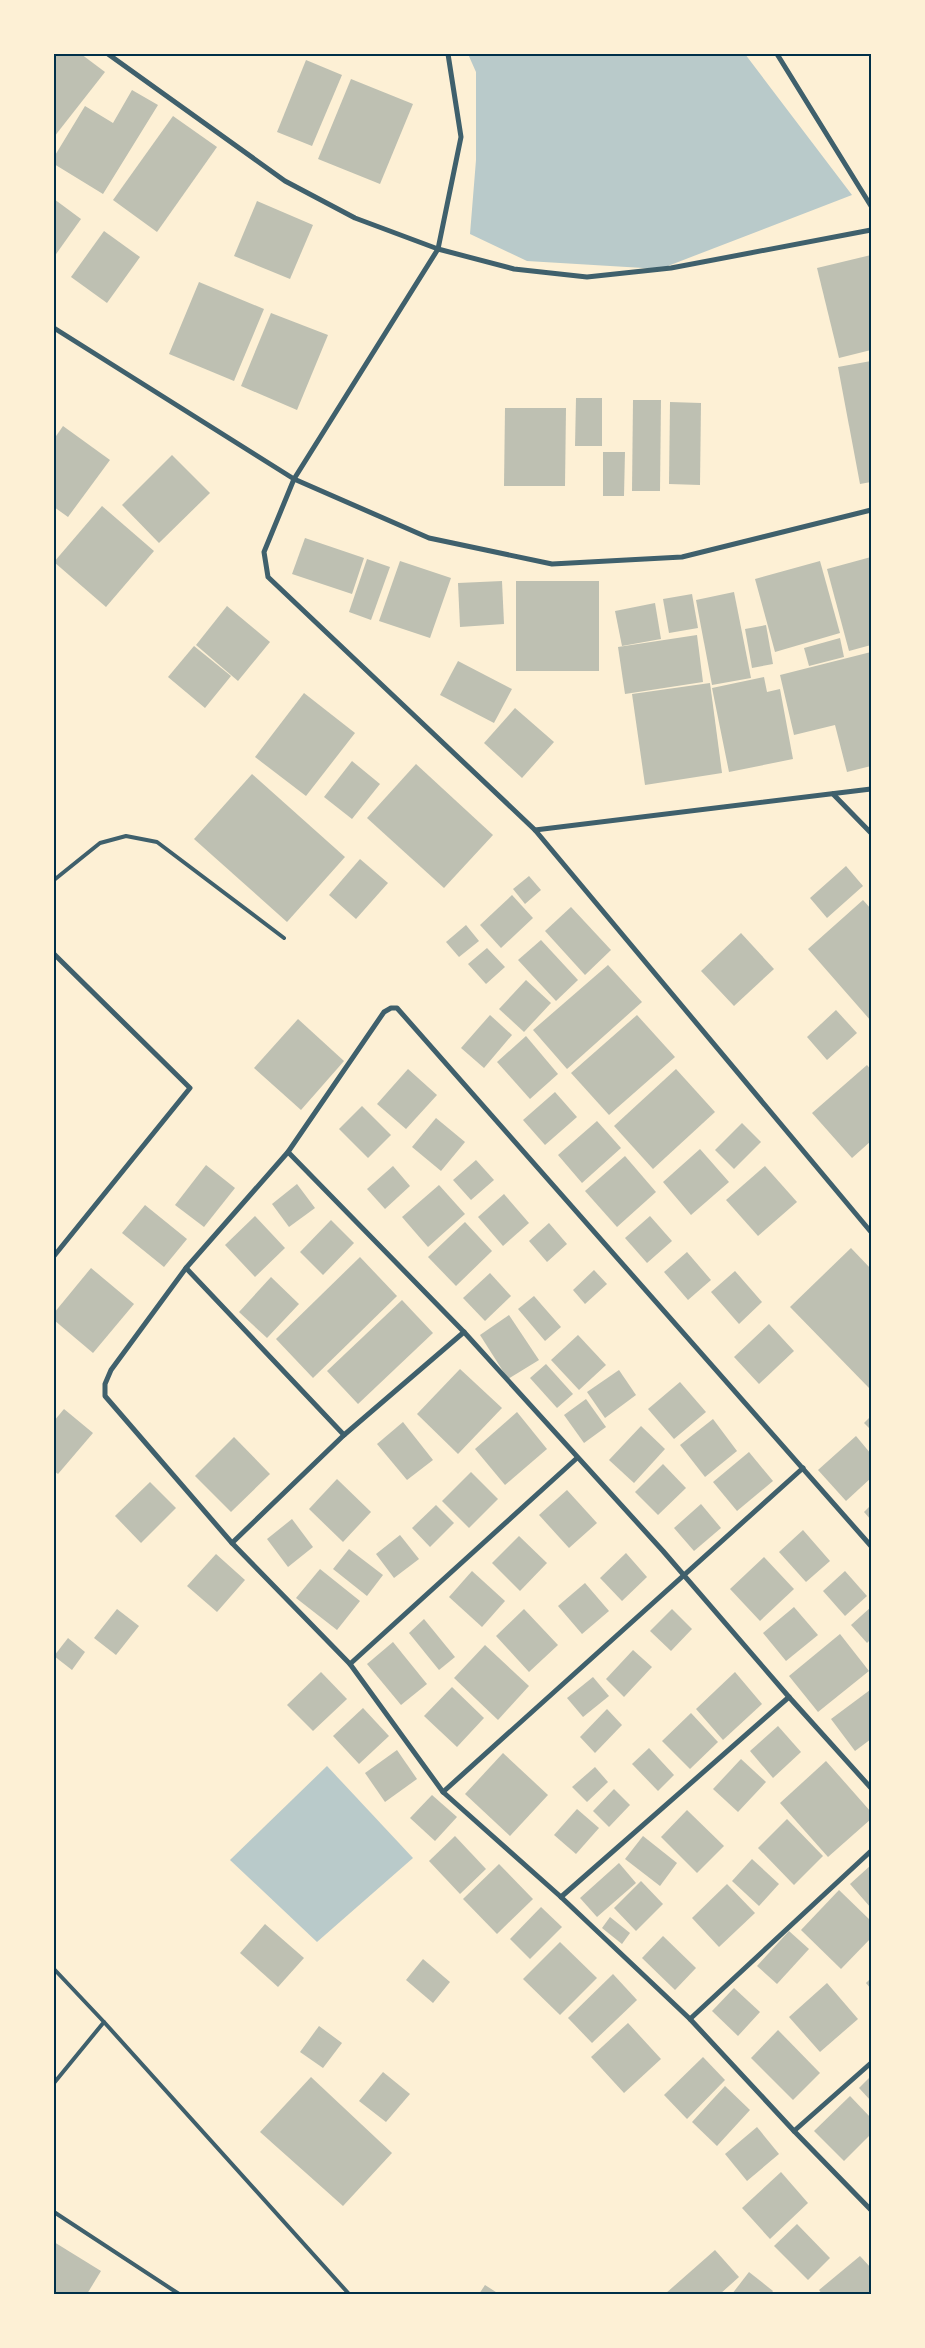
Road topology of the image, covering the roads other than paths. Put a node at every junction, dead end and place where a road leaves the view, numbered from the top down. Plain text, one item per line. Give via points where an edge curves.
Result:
1 (108, 54) edge
2 (448, 54) edge
3 (777, 54) edge
4 (871, 206) edge
5 (871, 230) edge
6 (438, 249) junction
7 (54, 328) edge
8 (294, 479) junction
9 (871, 510) edge
10 (871, 789) edge
11 (833, 794) junction
12 (535, 830) junction
13 (871, 834) edge
14 (54, 880) edge
15 (284, 938) dead end
16 (54, 954) edge
17 (288, 1152) junction
18 (871, 1232) edge
19 (54, 1256) edge
20 (186, 1268) junction
21 (464, 1332) junction
22 (344, 1435) junction
23 (577, 1458) junction
24 (803, 1468) junction
25 (232, 1543) junction
26 (871, 1546) edge
27 (684, 1574) junction
28 (350, 1664) junction
29 (789, 1697) junction
30 (871, 1788) edge
31 (443, 1792) junction
32 (871, 1851) edge
33 (561, 1898) junction
34 (54, 1969) edge
35 (690, 2019) junction
36 (104, 2022) junction
37 (871, 2063) edge
38 (54, 2083) edge
39 (794, 2131) junction
40 (871, 2210) edge
41 (54, 2212) edge
42 (179, 2294) edge
43 (349, 2294) edge

1 - 6 street via 285,181 355,218
2 - 6 street via 461,137
3 - 4 street
5 - 6 street via 671,268 587,277 514,269
6 - 8 street
7 - 8 street
8 - 9 street via 429,538 552,564 682,557
8 - 12 street via 264,552 268,576
10 - 11 street
11 - 12 street
11 - 13 street
12 - 18 street
14 - 15 lane via 100,843 126,836 156,842
16 - 19 street via 190,1088
17 - 20 street
17 - 21 street
17 - 24 street via 384,1012 397,1008
20 - 22 street
20 - 25 street via 111,1370 105,1384 105,1396
21 - 22 street
21 - 23 street
22 - 25 street
23 - 27 street
23 - 28 street
24 - 26 street
24 - 27 street
25 - 28 street
27 - 29 street
27 - 31 street
28 - 31 street
29 - 30 street
29 - 33 street
31 - 33 street
32 - 35 street
33 - 35 street
34 - 36 lane
35 - 39 street
36 - 38 lane
36 - 43 lane
37 - 39 street
39 - 40 street
41 - 42 lane

